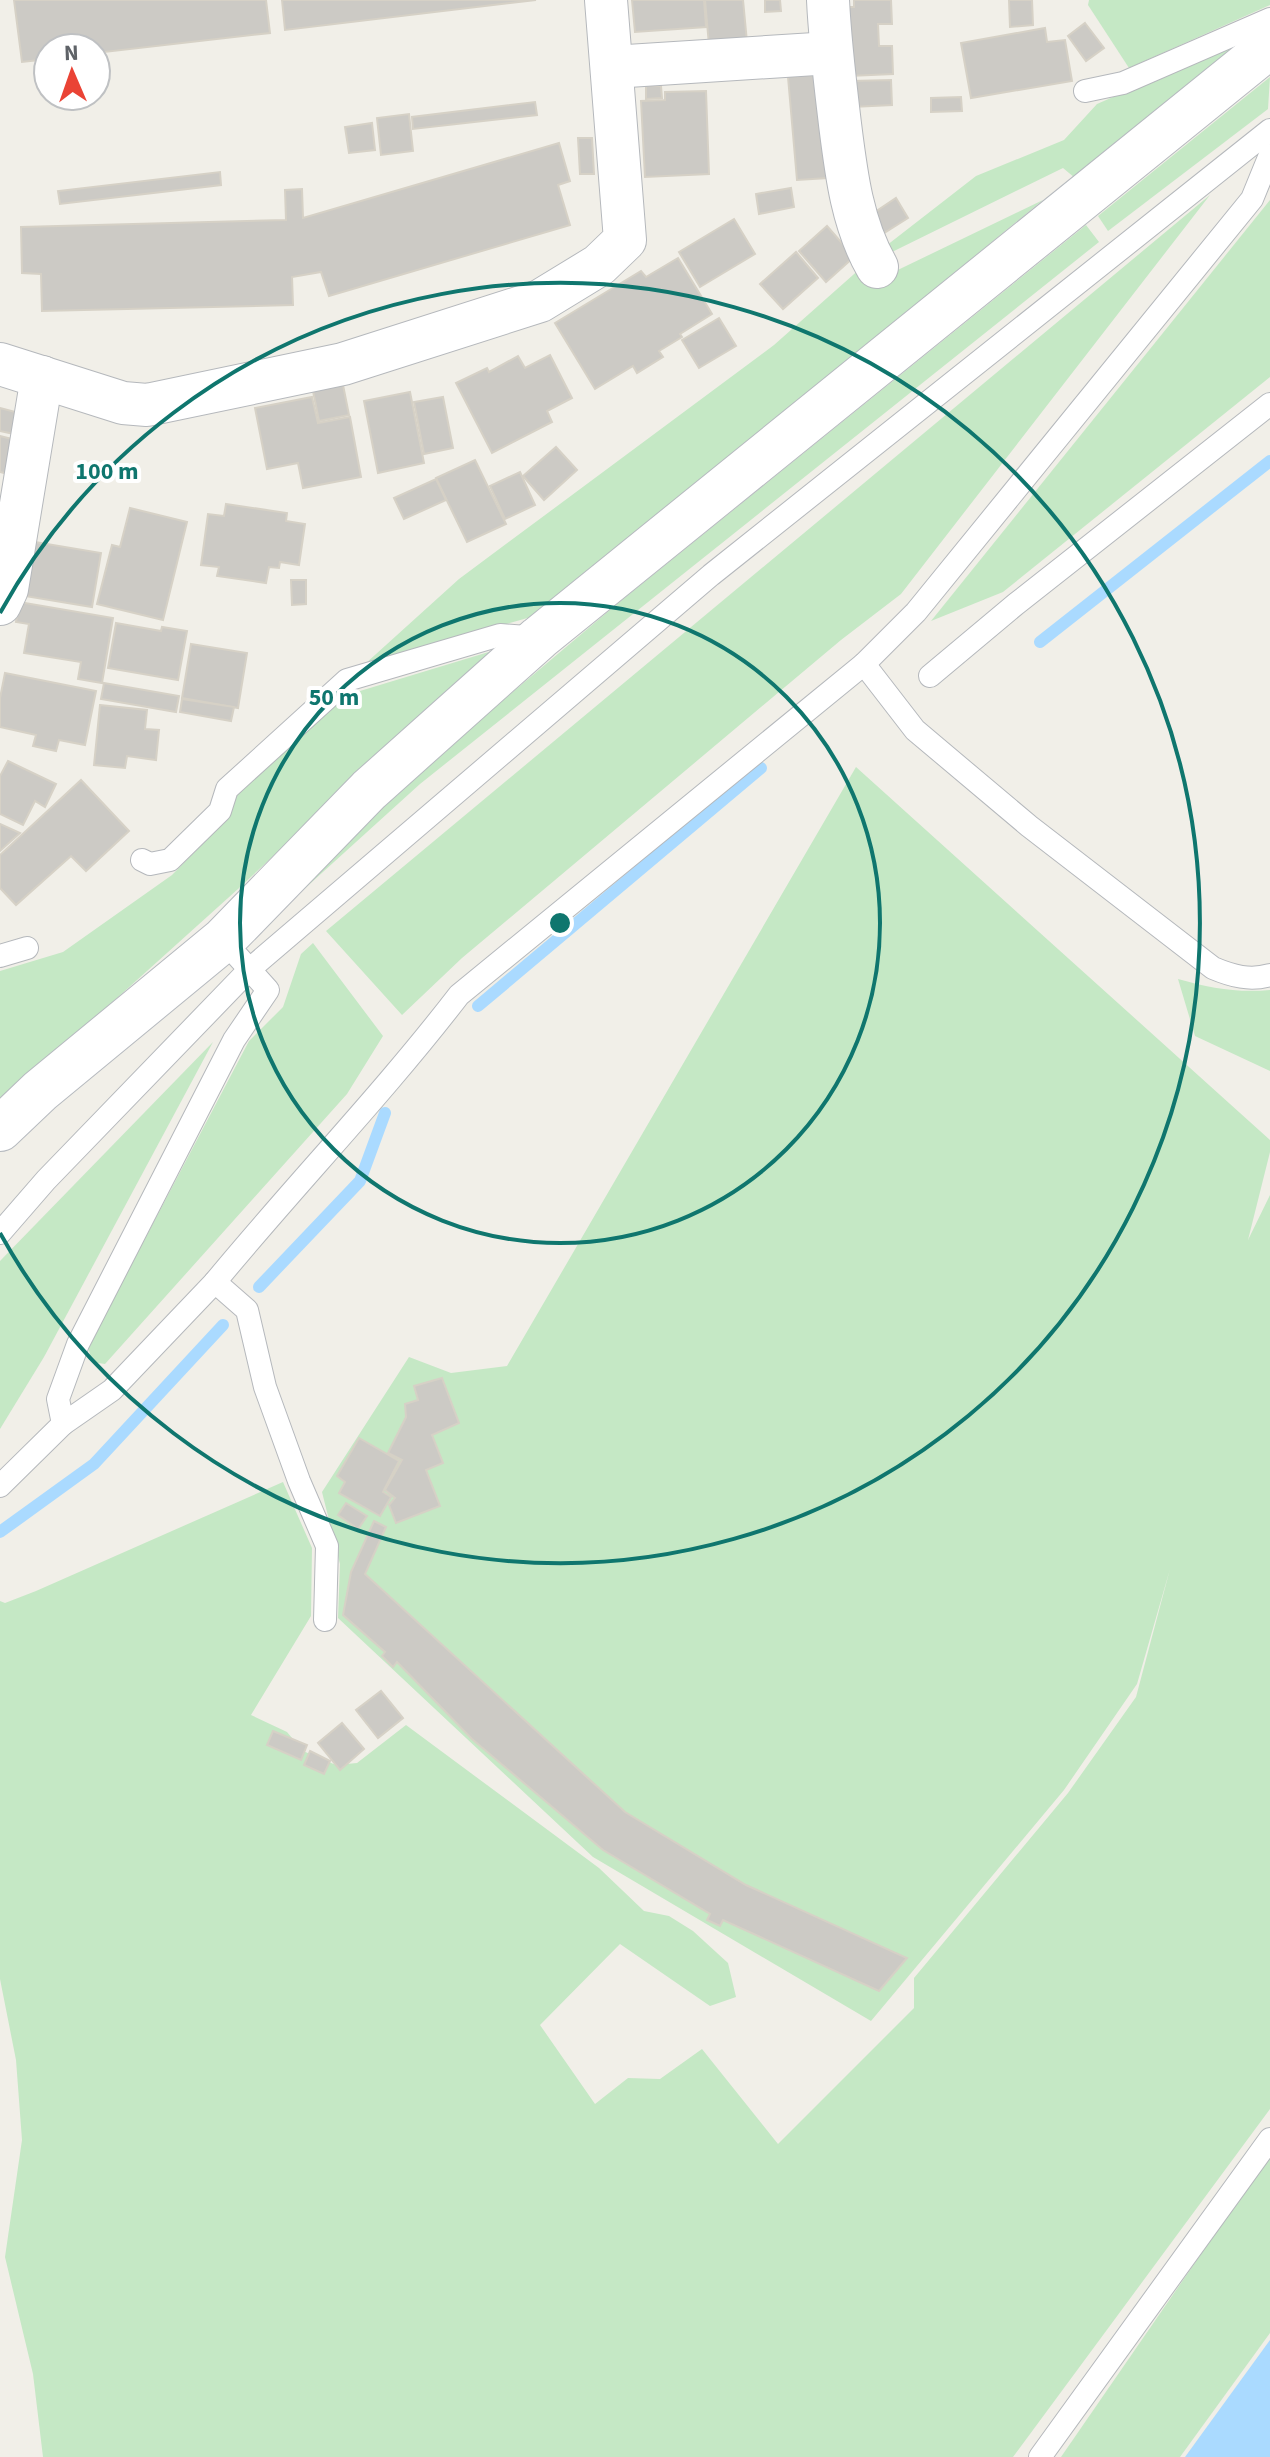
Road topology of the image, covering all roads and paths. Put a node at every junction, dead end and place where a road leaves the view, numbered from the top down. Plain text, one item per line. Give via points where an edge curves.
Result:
1 (606, 0) edge
2 (828, 0) edge
3 (1270, 19) edge
4 (1270, 46) edge
5 (831, 53) junction
6 (612, 67) junction
7 (1085, 91) dead end
8 (1270, 130) edge
9 (1270, 155) edge
10 (877, 267) dead end
11 (0, 364) edge
12 (42, 377) junction
13 (1270, 404) edge
14 (0, 604) edge
15 (539, 638) junction
16 (864, 664) junction
17 (930, 676) dead end
18 (142, 860) dead end
19 (27, 948) dead end
20 (237, 955) junction
21 (0, 956) edge
22 (1270, 975) edge
23 (0, 1129) edge
24 (0, 1233) edge
25 (215, 1282) junction
26 (63, 1424) junction
27 (0, 1486) edge
28 (325, 1620) dead end
29 (1270, 2139) edge
30 (1040, 2457) edge

1 - 6 street
2 - 5 street
3 - 7 lane via 1123,83
4 - 15 street
5 - 6 street
5 - 10 street via 850,193
6 - 12 street via 625,240 599,265 540,301 343,364 147,405 123,403
8 - 20 lane
9 - 16 lane via 1252,199 916,612
11 - 12 street
12 - 14 street via 7,589
13 - 17 lane
15 - 18 lane via 500,635 347,680 227,789 220,811 170,860
15 - 20 street via 369,790
16 - 22 lane via 915,730 1029,826 1201,958 1229,975
16 - 25 lane via 459,995
19 - 21 lane
20 - 23 street via 40,1091
20 - 24 lane
20 - 26 lane via 268,990 234,1040 78,1344 58,1399
25 - 26 lane via 112,1390
25 - 28 lane via 247,1310 265,1387 327,1546
26 - 27 lane
29 - 30 lane

